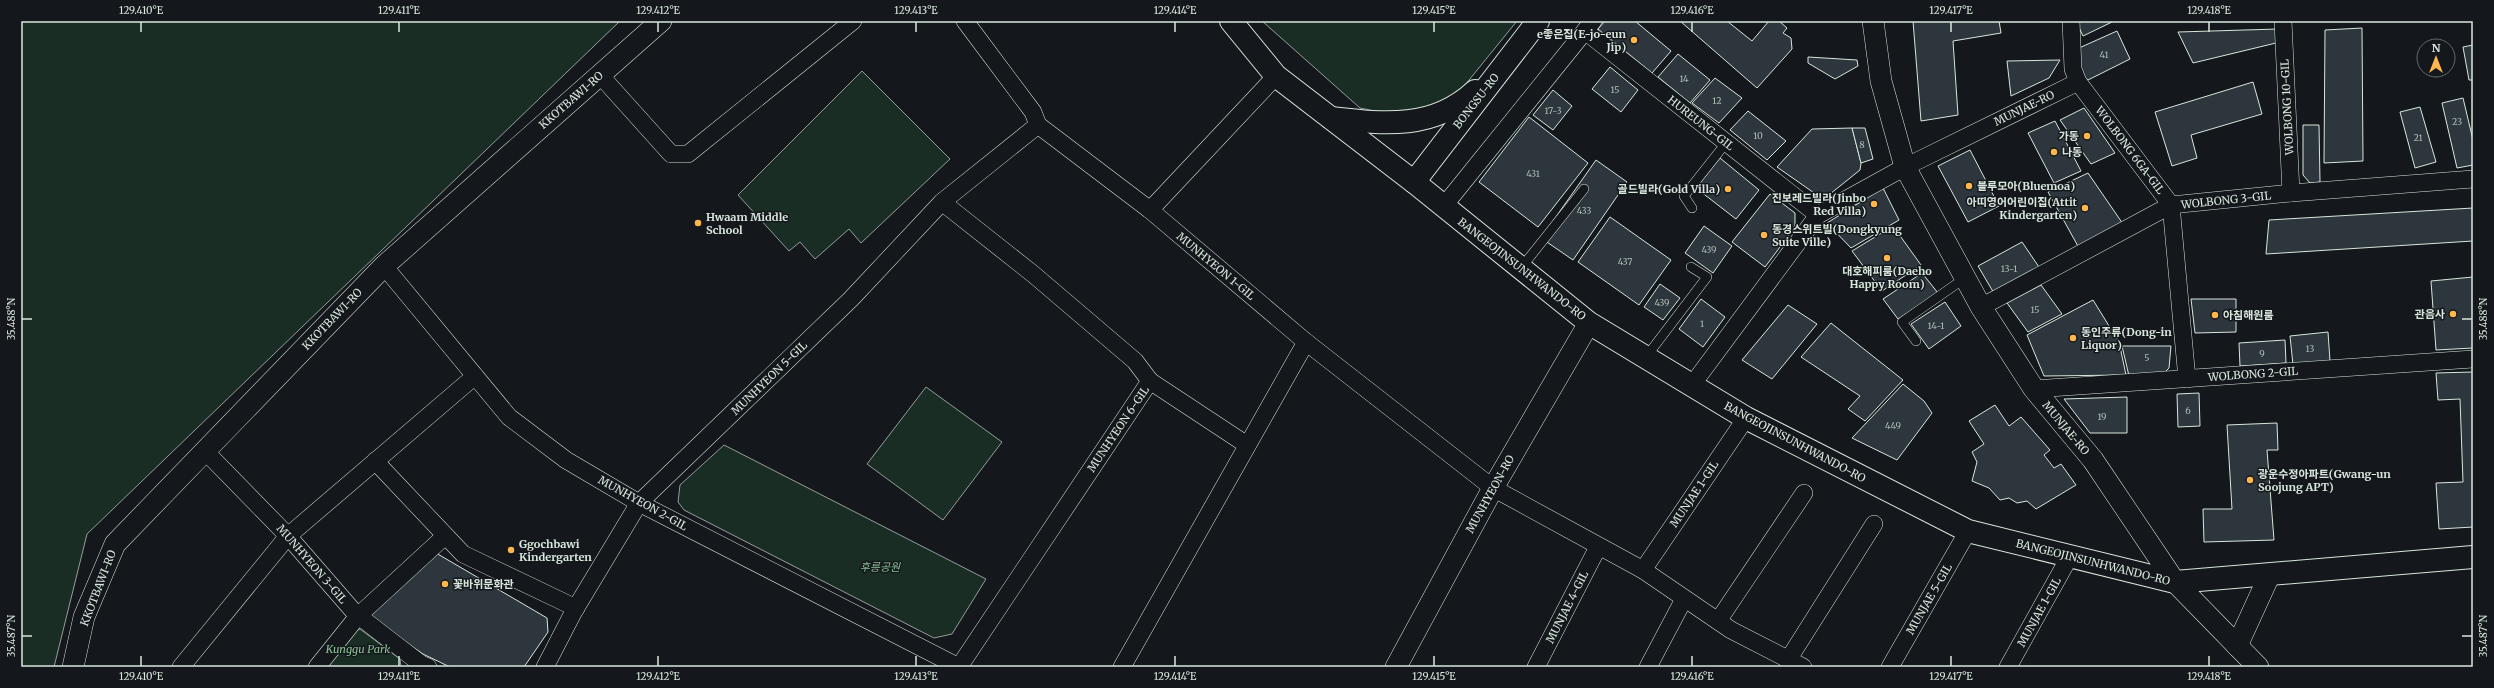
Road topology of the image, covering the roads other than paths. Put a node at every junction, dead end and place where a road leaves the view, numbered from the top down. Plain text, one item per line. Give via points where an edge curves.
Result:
1 (661, 21) edge
2 (853, 21) edge
3 (964, 21) edge
4 (1231, 21) edge
5 (1538, 21) edge
6 (1873, 21) edge
7 (2071, 21) edge
8 (2283, 21) edge
9 (1589, 26) edge
10 (1504, 64) junction
11 (600, 75) junction
12 (1276, 76) junction
13 (2078, 82) junction
14 (1331, 118) junction
15 (1038, 125) junction
16 (1726, 143) junction
17 (1906, 167) junction
18 (2473, 179) edge
19 (1414, 182) junction
20 (1584, 189) dead end
21 (2292, 193) junction
22 (942, 202) junction
23 (2171, 205) junction
24 (1443, 206) junction
25 (1692, 208) dead end
26 (1150, 210) junction
27 (1818, 215) junction
28 (384, 266) junction
29 (1691, 267) dead end
30 (1520, 269) junction
31 (1965, 278) junction
32 (1981, 307) junction
33 (1589, 322) junction
34 (1916, 341) dead end
35 (1306, 342) junction
36 (1646, 357) junction
37 (2473, 359) edge
38 (475, 376) junction
39 (2187, 378) junction
40 (1150, 381) junction
41 (1692, 386) junction
42 (2034, 389) junction
43 (1746, 418) junction
44 (1247, 445) junction
45 (205, 451) junction
46 (375, 461) junction
47 (1493, 488) junction
48 (1804, 493) dead end
49 (639, 503) junction
50 (1874, 524) dead end
51 (1968, 531) junction
52 (288, 536) junction
53 (445, 536) junction
54 (1598, 547) junction
55 (2070, 556) junction
56 (2473, 558) edge
57 (1643, 570) junction
58 (2270, 574) junction
59 (2175, 582) junction
60 (1684, 598) junction
61 (576, 608) junction
62 (358, 616) junction
63 (1718, 621) junction
64 (2237, 646) junction
65 (1775, 660) edge
66 (422, 666) edge
67 (73, 667) edge
68 (181, 667) edge
69 (317, 667) edge
70 (544, 667) edge
71 (959, 667) edge
72 (1122, 667) edge
73 (1396, 667) edge
74 (1536, 667) edge
75 (1648, 667) edge
76 (1803, 667) edge
77 (1890, 667) edge
78 (2008, 667) edge
79 (2258, 667) edge

1 - 11 street, KKOTBAWI-RO
2 - 11 street via 688,154 671,154
3 - 15 street, MUNHYEON 1-GIL via 1032,112
4 - 12 main road, BANGEOJINSUNHWANDO-RO
5 - 10 main road, BONGSU-RO
6 - 17 street, MUNJAE-RO via 1881,81
7 - 13 street, WOLBONG 6GA-GIL via 2073,69
8 - 21 street, WOLBONG 10-GIL
9 - 16 street, HUREUNG-GIL
9 - 24 street, HUREUNG-GIL
10 - 14 main road via 1462,103 1422,120 1370,122
10 - 19 main road, BONGSU-RO
11 - 28 street, KKOTBAWI-RO
12 - 14 main road, BANGEOJINSUNHWANDO-RO
12 - 26 street
13 - 17 street, MUNJAE-RO
13 - 23 street, WOLBONG 6GA-GIL
14 - 19 main road, BANGEOJINSUNHWANDO-RO
15 - 22 street, MUNHYEON 5-GIL
15 - 26 street, MUNHYEON 1-GIL
16 - 25 lane via 1684,196
16 - 27 street, HUREUNG-GIL
17 - 27 street
17 - 31 street, MUNJAE-RO
18 - 21 street, WOLBONG 3-GIL
19 - 24 main road, BANGEOJINSUNHWANDO-RO
20 - 30 lane
21 - 23 street, WOLBONG 3-GIL
22 - 40 street, MUNHYEON 6-GIL via 1135,361
22 - 49 street, MUNHYEON 5-GIL via 850,299
23 - 32 street, WOLBONG 3-GIL
23 - 39 street, WOLBONG 6GA-GIL
24 - 30 main road, BANGEOJINSUNHWANDO-RO
26 - 35 street, MUNHYEON 1-GIL
27 - 41 street
28 - 38 street, MUNHYEON 2-GIL
28 - 45 street, KKOTBAWI-RO
29 - 36 lane via 1707,277
30 - 33 main road, BANGEOJINSUNHWANDO-RO
31 - 32 street, MUNJAE-RO
31 - 34 lane via 1902,322
32 - 42 street, MUNJAE-RO
33 - 36 main road, BANGEOJINSUNHWANDO-RO
33 - 47 street, MUNHYEON-RO
35 - 44 street
35 - 47 street, MUNHYEON 1-GIL
36 - 41 main road, BANGEOJINSUNHWANDO-RO
37 - 39 street, WOLBONG 2-GIL
38 - 46 street
38 - 49 street, MUNHYEON 2-GIL via 509,417 566,460
39 - 42 street, WOLBONG 2-GIL
40 - 44 street
40 - 71 street, MUNHYEON 6-GIL
41 - 43 main road, BANGEOJINSUNHWANDO-RO
42 - 59 street, MUNJAE-RO via 2093,460
43 - 51 main road, BANGEOJINSUNHWANDO-RO
43 - 57 street, MUNJAE 1-GIL
44 - 72 street
45 - 52 street, MUNHYEON 3-GIL
45 - 67 street, KKOTBAWI-RO via 115,544 84,617
46 - 52 street
46 - 53 street
47 - 54 street
47 - 73 street, MUNHYEON-RO
48 - 63 street
49 - 61 street, MUNHYEON 5-GIL
49 - 71 street, MUNHYEON 2-GIL
50 - 65 street
51 - 55 main road, BANGEOJINSUNHWANDO-RO
51 - 77 street, MUNJAE 5-GIL
52 - 62 street, MUNHYEON 3-GIL
52 - 68 street
53 - 61 street via 464,554
53 - 62 street
54 - 57 street
54 - 74 street, MUNJAE 4-GIL
55 - 59 main road, BANGEOJINSUNHWANDO-RO
55 - 78 street, MUNJAE 1-GIL
56 - 58 main road, BANGEOJINSUNHWANDO-RO
57 - 60 street
58 - 59 main road, BANGEOJINSUNHWANDO-RO
58 - 64 street
59 - 64 street, MUNJAE-RO
60 - 63 street
60 - 75 street
61 - 70 street, MUNHYEON 5-GIL
62 - 66 street, MUNHYEON 3-GIL
62 - 69 street
63 - 65 street
64 - 79 street, MUNJAE-RO
65 - 76 street

